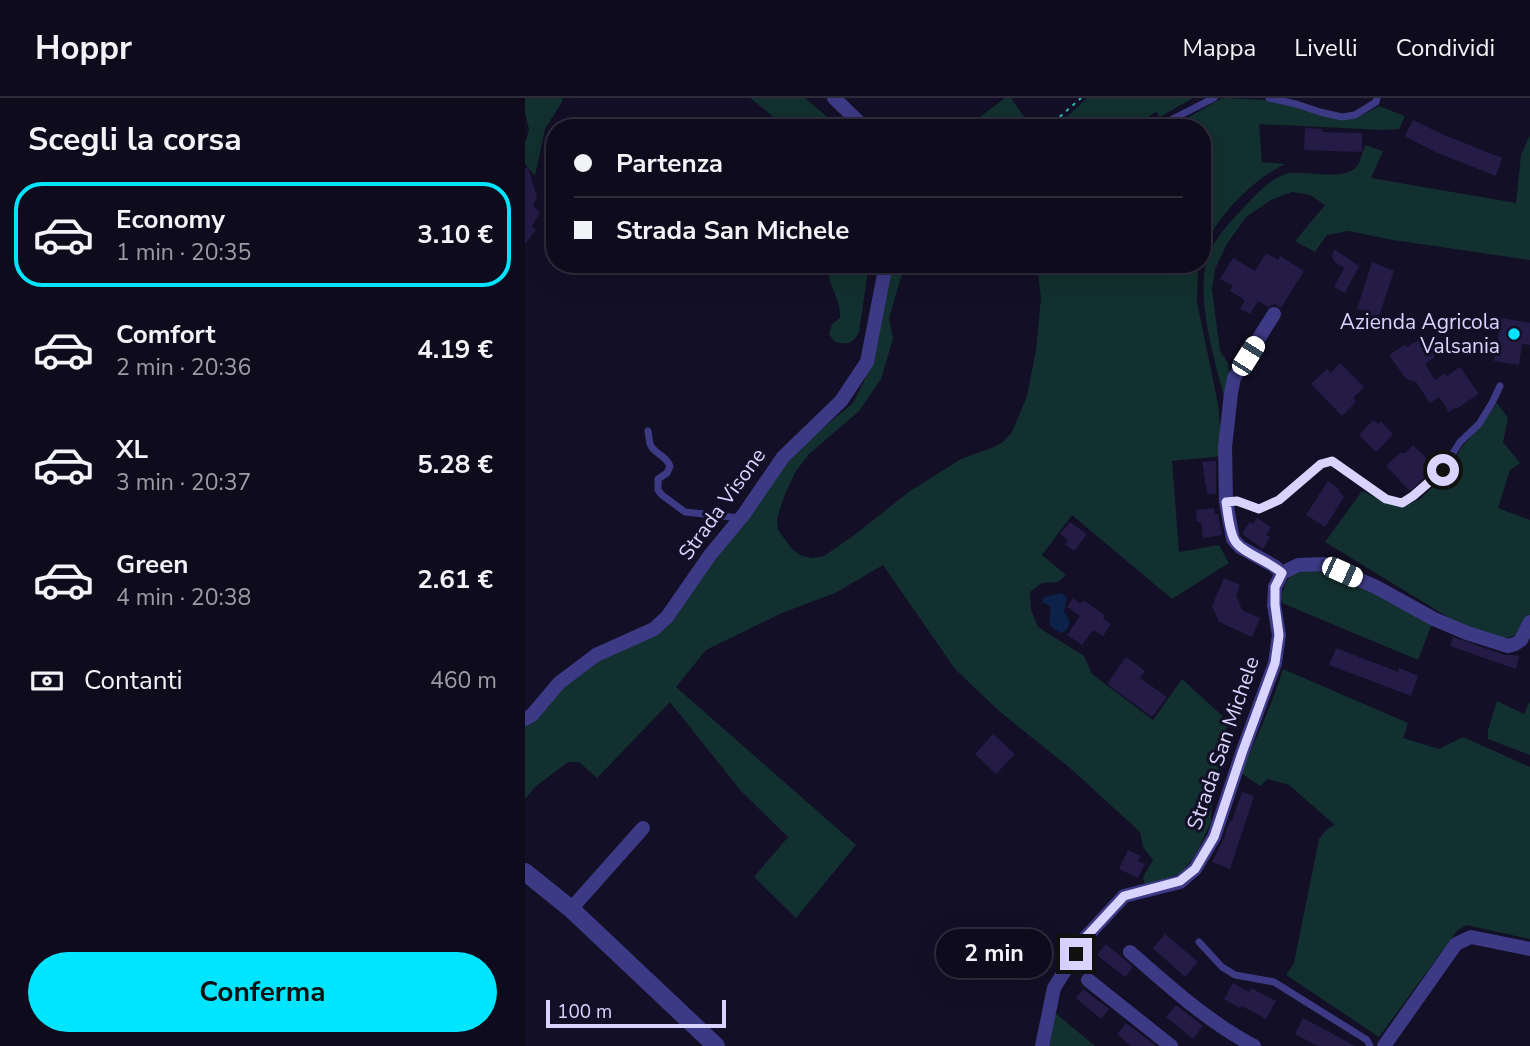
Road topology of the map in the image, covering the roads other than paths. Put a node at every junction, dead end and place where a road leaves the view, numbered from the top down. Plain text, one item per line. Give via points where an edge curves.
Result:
1 (834, 98) edge
2 (1214, 98) edge
3 (1269, 98) edge
4 (1377, 98) edge
5 (856, 119) edge
6 (1173, 119) edge
7 (884, 273) edge
8 (1274, 314) dead end
9 (1500, 386) dead end
10 (648, 431) dead end
11 (1226, 502) junction
12 (740, 518) junction
13 (1282, 573) junction
14 (1530, 622) edge
15 (525, 719) edge
16 (643, 828) dead end
17 (525, 872) edge
18 (571, 909) junction
19 (1199, 942) dead end
20 (1530, 949) edge
21 (1130, 952) dead end
22 (1089, 980) dead end
23 (716, 1046) edge
24 (1042, 1046) edge
25 (1171, 1046) edge
26 (1254, 1046) edge
27 (1370, 1046) edge
28 (1384, 1046) edge

1 - 5 street
2 - 6 lane
3 - 4 lane via 1342,117 1355,115
7 - 12 street, Strada Visone via 867,362 841,401 783,457
8 - 11 street via 1234,378 1225,447
9 - 11 lane via 1479,424 1460,442 1443,470 1402,503 1386,499 1332,461 1321,464 1279,500 1259,509
10 - 12 lane via 650,444 670,466 658,479 661,495 685,512
11 - 13 street via 1233,539
12 - 15 street, Strada Visone via 667,617 654,629 596,656 559,684
13 - 14 street via 1299,565 1324,564 1434,619 1508,646 1521,639
13 - 24 street, Strada San Michele via 1275,587 1279,635 1275,663 1214,837 1195,869 1180,881 1124,896 1086,937 1054,988
16 - 18 street
17 - 18 street
18 - 23 street
19 - 27 lane via 1228,971 1288,989
20 - 28 street via 1471,937 1456,944
21 - 26 street via 1234,1036
22 - 25 street

